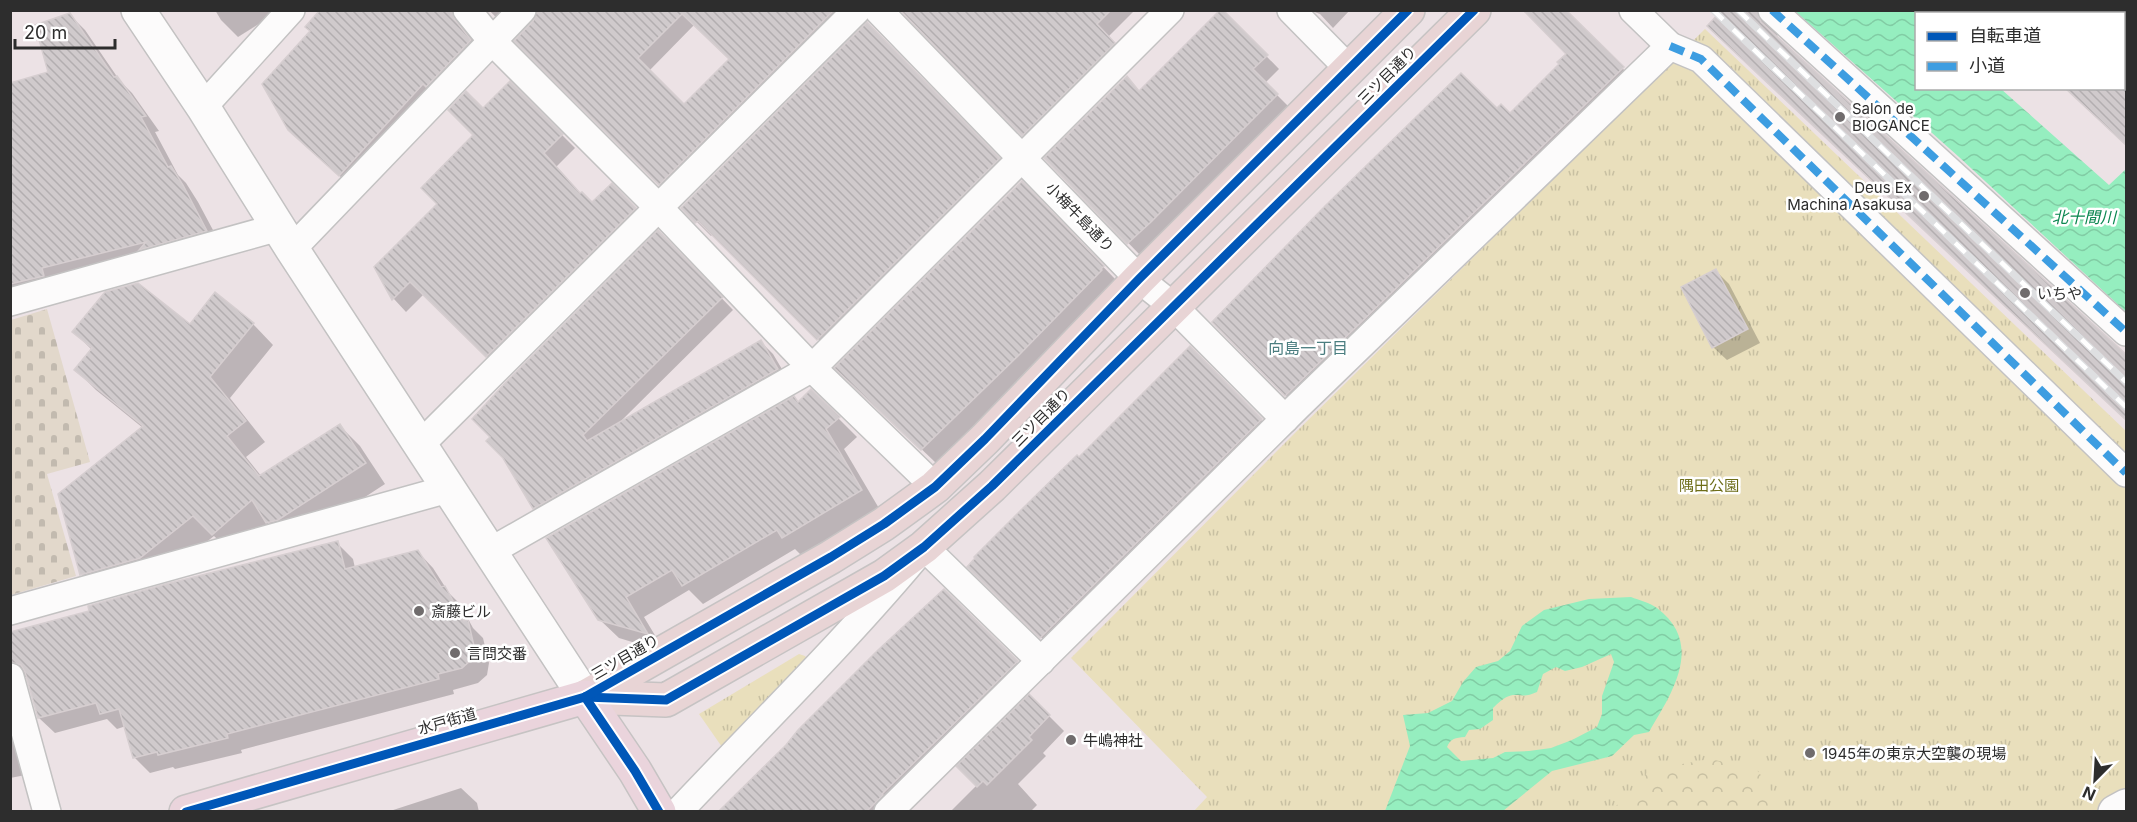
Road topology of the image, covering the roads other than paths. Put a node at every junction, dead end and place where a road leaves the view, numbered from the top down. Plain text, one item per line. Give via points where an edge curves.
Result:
1 (138, 10) edge
2 (291, 10) edge
3 (467, 10) edge
4 (522, 10) edge
5 (857, 10) edge
6 (878, 10) edge
7 (1170, 10) edge
8 (1291, 10) edge
9 (1408, 10) edge
10 (1474, 10) edge
11 (1633, 10) edge
12 (1772, 10) edge
13 (493, 42) junction
14 (1670, 46) junction
15 (1349, 69) junction
16 (203, 107) junction
17 (1023, 158) junction
18 (659, 208) junction
19 (285, 238) junction
20 (1139, 279) junction
21 (10, 302) edge
22 (1174, 307) junction
23 (2127, 332) edge
24 (812, 368) junction
25 (1285, 419) junction
26 (420, 446) junction
27 (2127, 473) edge
28 (935, 487) junction
29 (448, 489) junction
30 (924, 547) junction
31 (489, 552) junction
32 (10, 611) edge
33 (1041, 661) junction
34 (10, 677) edge
35 (585, 697) junction
36 (2127, 806) edge
37 (47, 812) edge
38 (186, 812) edge
39 (660, 812) edge
40 (678, 812) edge
41 (888, 812) edge
42 (2115, 812) edge

1 - 16 street
2 - 16 street
3 - 13 street
4 - 13 street
5 - 18 street
6 - 17 street, 小梅牛島通り
7 - 17 street
8 - 15 street
9 - 15 main road, 三ツ目通り
10 - 22 main road, 三ツ目通り
11 - 14 street
12 - 23 street
13 - 18 street
13 - 19 street
14 - 25 street
14 - 27 street via 1701,58
15 - 20 main road, 三ツ目通り
16 - 19 street
17 - 20 street, 小梅牛島通り
17 - 24 street
18 - 24 street
18 - 26 street
19 - 21 street
19 - 26 street
20 - 22 street, 小梅牛島通り
20 - 28 main road, 三ツ目通り
22 - 25 street, 小梅牛島通り
22 - 30 main road, 三ツ目通り via 992,486
24 - 28 street
24 - 31 street
25 - 33 street
26 - 29 street
28 - 35 main road, 三ツ目通り via 831,557
29 - 31 street
29 - 32 street
30 - 33 street
30 - 35 main road, 三ツ目通り via 884,576 666,700
30 - 40 street via 880,600
31 - 35 street
33 - 41 street
34 - 37 street
35 - 38 highway, 水戸街道
35 - 39 highway
36 - 42 street

